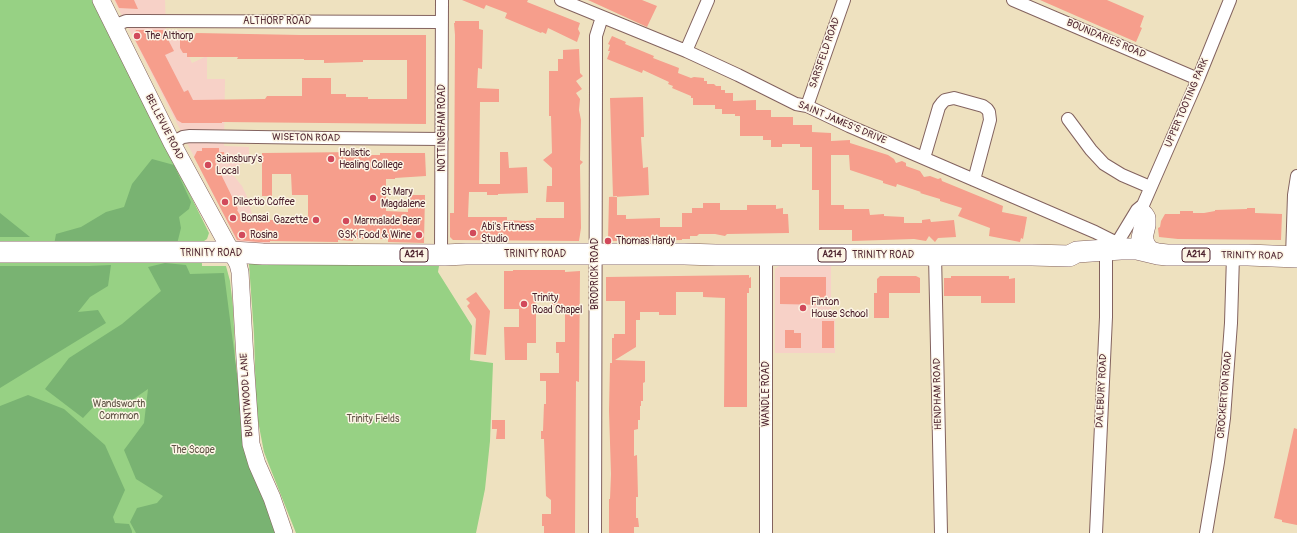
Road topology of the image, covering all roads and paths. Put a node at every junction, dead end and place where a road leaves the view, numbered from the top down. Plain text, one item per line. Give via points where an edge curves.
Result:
1 (101, 0) edge
2 (442, 0) edge
3 (561, 0) edge
4 (708, 0) edge
5 (844, 0) edge
6 (1013, 0) edge
7 (1230, 0) edge
8 (602, 17) junction
9 (442, 22) junction
10 (114, 26) junction
11 (686, 51) junction
12 (1198, 78) junction
13 (807, 106) junction
14 (1068, 119) dead end
15 (442, 139) junction
16 (172, 143) junction
17 (924, 158) junction
18 (1297, 176) edge
19 (974, 180) junction
20 (1150, 187) junction
21 (1143, 210) junction
22 (0, 252) edge
23 (232, 252) junction
24 (1115, 252) junction
25 (1154, 253) junction
26 (596, 254) junction
27 (441, 255) junction
28 (766, 255) junction
29 (935, 255) junction
30 (1233, 256) junction
31 (1294, 257) edge
32 (284, 533) edge
33 (596, 533) edge
34 (766, 533) edge
35 (941, 533) edge
36 (1096, 533) edge
37 (1206, 533) edge

1 - 10 main road, BELLEVUE ROAD
2 - 9 street, NOTTINGHAM ROAD
3 - 8 street, SAINT JAMES'S DRIVE
4 - 11 street
5 - 13 street, SARSFELD ROAD
6 - 12 street, BOUNDARIES ROAD
7 - 12 street, UPPER TOOTING PARK
8 - 11 street, SAINT JAMES'S DRIVE
8 - 26 street, BRODRICK ROAD via 596,36
9 - 10 street, ALTHORP ROAD via 140,20 126,21
9 - 15 street, NOTTINGHAM ROAD
10 - 16 main road, BELLEVUE ROAD
11 - 13 street, SAINT JAMES'S DRIVE via 796,104
12 - 20 street, UPPER TOOTING PARK
13 - 17 street, SAINT JAMES'S DRIVE
14 - 20 street via 1104,164
15 - 16 street, WISETON ROAD via 190,136
15 - 27 street, NOTTINGHAM ROAD
16 - 23 main road, BELLEVUE ROAD
17 - 19 street, SAINT JAMES'S DRIVE
17 - 19 street via 939,107 945,100 954,98 983,106 989,112 990,120
18 - 31 street via 1294,194
19 - 24 street, SAINT JAMES'S DRIVE
20 - 21 street, UPPER TOOTING PARK
21 - 24 street, UPPER TOOTING PARK via 1137,231
21 - 25 highway via 1145,225 1142,238 1146,248
22 - 23 highway, TRINITY ROAD / A214
23 - 27 highway, TRINITY ROAD / A214
23 - 32 main road, BURNTWOOD LANE via 240,272 251,444
24 - 25 highway, TRINITY ROAD / A214 via 1145,260 1151,259
24 - 29 highway, TRINITY ROAD / A214 via 1077,260 1069,256
24 - 36 street, DALEBURY ROAD via 1106,316
25 - 30 highway, TRINITY ROAD / A214
26 - 27 highway, TRINITY ROAD / A214
26 - 28 highway, TRINITY ROAD / A214
26 - 33 street, BRODRICK ROAD
28 - 29 highway, TRINITY ROAD / A214
28 - 34 street, WANDLE ROAD
29 - 35 street, HENDHAM ROAD
30 - 31 highway, TRINITY ROAD / A214
30 - 37 street, CROCKERTON ROAD via 1224,418

